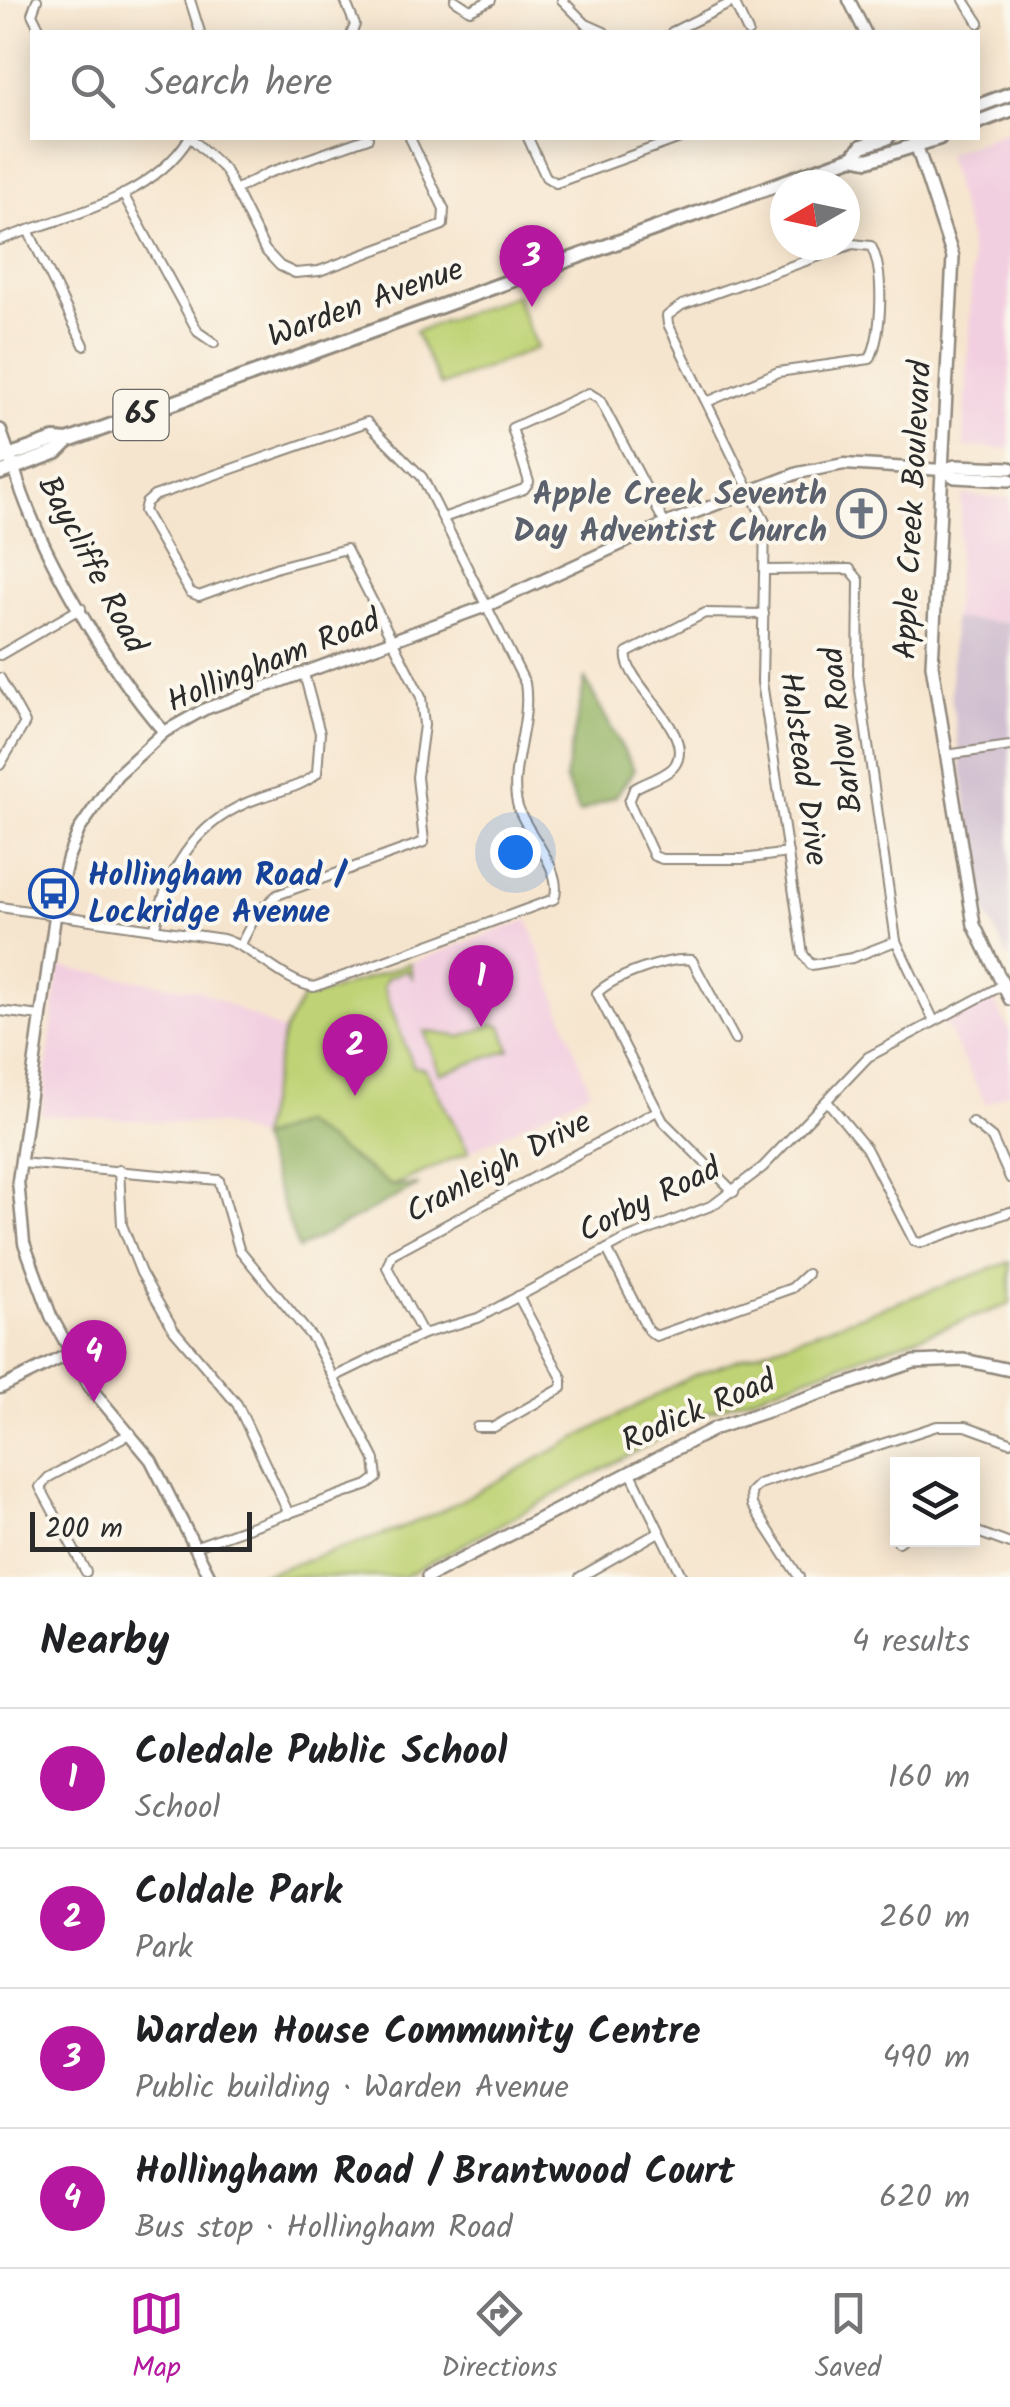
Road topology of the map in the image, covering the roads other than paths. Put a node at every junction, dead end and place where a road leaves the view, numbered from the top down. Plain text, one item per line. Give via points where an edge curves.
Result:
1 (37, 0) edge
2 (190, 0) edge
3 (345, 0) edge
4 (455, 0) edge
5 (491, 0) edge
6 (562, 0) edge
7 (734, 0) edge
8 (849, 0) edge
9 (964, 0) edge
10 (979, 23) dead end
11 (40, 30) edge
12 (199, 30) edge
13 (353, 30) edge
14 (600, 30) edge
15 (676, 30) edge
16 (747, 30) edge
17 (865, 30) edge
18 (1010, 94) edge
19 (980, 105) edge
20 (1010, 110) edge
21 (980, 121) edge
22 (188, 140) edge
23 (193, 140) edge
24 (362, 140) edge
25 (411, 140) edge
26 (529, 140) edge
27 (674, 140) edge
28 (881, 140) edge
29 (915, 141) edge
30 (853, 157) junction
31 (236, 190) junction
32 (123, 194) junction
33 (28, 230) junction
34 (0, 240) edge
35 (214, 344) dead end
36 (84, 345) dead end
37 (707, 402) junction
38 (0, 430) edge
39 (6, 464) edge
40 (1010, 468) edge
41 (944, 470) junction
42 (1010, 480) edge
43 (751, 490) junction
44 (443, 518) junction
45 (665, 524) junction
46 (767, 570) junction
47 (489, 606) junction
48 (81, 608) junction
49 (764, 614) junction
50 (394, 640) junction
51 (0, 655) edge
52 (304, 674) junction
53 (0, 678) edge
54 (164, 732) junction
55 (1010, 746) edge
56 (946, 756) junction
57 (0, 765) edge
58 (788, 853) junction
59 (0, 907) edge
60 (56, 912) junction
61 (156, 928) junction
62 (896, 941) junction
63 (241, 944) junction
64 (1004, 985) junction
65 (1010, 999) edge
66 (0, 1012) edge
67 (40, 1016) junction
68 (934, 1021) junction
69 (735, 1040) dead end
70 (827, 1101) junction
71 (658, 1112) junction
72 (972, 1122) dead end
73 (20, 1163) junction
74 (119, 1170) junction
75 (1010, 1178) edge
76 (734, 1192) junction
77 (1010, 1212) edge
78 (607, 1249) junction
79 (807, 1274) dead end
80 (518, 1296) junction
81 (422, 1334) junction
82 (71, 1354) junction
83 (1010, 1370) edge
84 (334, 1377) junction
85 (0, 1388) edge
86 (477, 1427) dead end
87 (131, 1433) junction
88 (1010, 1442) edge
89 (630, 1471) junction
90 (290, 1514) junction
91 (659, 1532) junction
92 (980, 1533) edge
93 (1010, 1544) edge
94 (194, 1547) junction
95 (86, 1572) dead end
96 (210, 1577) edge
97 (428, 1577) edge
98 (580, 1577) edge
99 (682, 1577) edge
100 (799, 1577) edge

1 - 11 street via 32,14
2 - 12 street
3 - 13 street
4 - 5 street via 470,10
6 - 14 street
7 - 15 street
7 - 16 street
8 - 17 street
9 - 10 street
18 - 19 main road
20 - 21 main road
22 - 32 street via 171,161
23 - 31 street via 211,152
24 - 31 street
25 - 31 street via 444,209 443,225 319,270 295,273 276,262
26 - 27 street via 546,177 556,183
28 - 30 main road, Warden Avenue / 65
29 - 30 main road, Warden Avenue / 65 via 868,160
29 - 41 main road, Apple Creek Boulevard via 952,258
30 - 39 main road, Warden Avenue / 65 via 68,442 58,452
32 - 33 street
32 - 35 street via 198,332
33 - 34 street
33 - 36 street
37 - 37 street, Halstead Drive via 778,372 870,359 878,303 878,259 871,246 853,244 670,312 668,324
37 - 43 street, Halstead Drive
38 - 39 main road
39 - 48 street, Baycliffe Road
40 - 41 main road
41 - 42 main road via 955,477
41 - 43 street, Hollingham Road via 844,464
41 - 56 main road, Apple Creek Boulevard via 932,665
43 - 45 street, Hollingham Road
43 - 46 street, Halstead Drive via 765,522
44 - 45 street via 524,489 528,472 512,428 589,394 600,400
44 - 47 street
44 - 50 street via 422,478 366,422 146,503 144,511 190,592 199,596 346,549
45 - 47 street, Hollingham Road
46 - 49 street, Halstead Drive
46 - 62 street, Barlow Road via 850,570 858,580 858,676
47 - 50 street, Hollingham Road
47 - 63 street via 525,683 529,716 515,781 518,806 555,881 554,899 318,987 298,983
48 - 51 street
48 - 54 street, Baycliffe Road
49 - 58 street, Halstead Drive via 762,682
49 - 58 street via 705,613 627,653 630,672 670,726 677,758 672,768 637,786 629,802 657,858 743,860
50 - 52 street, Hollingham Road
50 - 63 street via 423,705 417,777 426,838 278,895 257,913
52 - 54 street, Hollingham Road via 205,709
52 - 61 street via 320,733 317,773 205,827 169,878
53 - 57 street via 25,723
54 - 60 street, Hollingham Road via 116,776 87,817 68,858
55 - 56 street
56 - 64 main road, Apple Creek Boulevard via 974,925
58 - 62 street, Halstead Drive via 806,961 826,965
59 - 60 street
60 - 61 street
60 - 67 street, Hollingham Road
61 - 63 street
62 - 68 street, Barlow Road
64 - 65 main road, Apple Creek Boulevard
64 - 68 street, Corby Road
66 - 67 street
67 - 73 street, Hollingham Road
68 - 70 street, Corby Road via 868,1058
69 - 71 street via 692,960 601,988 597,998
70 - 76 street, Corby Road
70 - 77 street via 866,1148 914,1240
71 - 76 street
71 - 81 street, Cranleigh Drive via 392,1254 387,1267
72 - 75 street via 992,1138
73 - 74 street
73 - 82 street, Hollingham Road via 24,1242
74 - 84 street via 218,1180 240,1249 314,1340
74 - 90 street via 122,1225 157,1304 237,1404
76 - 78 street, Corby Road
78 - 79 street via 656,1336 792,1288
78 - 80 street, Corby Road
80 - 81 street, Corby Road via 478,1318
80 - 86 street via 562,1388 494,1427
81 - 84 street, Corby Road
82 - 85 street
82 - 87 street, Hollingham Road
83 - 89 main road, Rodick Road via 947,1359 897,1366 716,1428
84 - 90 street via 377,1478
87 - 94 street, Hollingham Road
87 - 95 street via 40,1488
88 - 100 street via 966,1426 937,1426 759,1484 751,1492 752,1505
89 - 91 street
89 - 97 main road, Rodick Road
90 - 94 street
91 - 98 street
91 - 99 street
92 - 93 street
94 - 96 street, Hollingham Road

